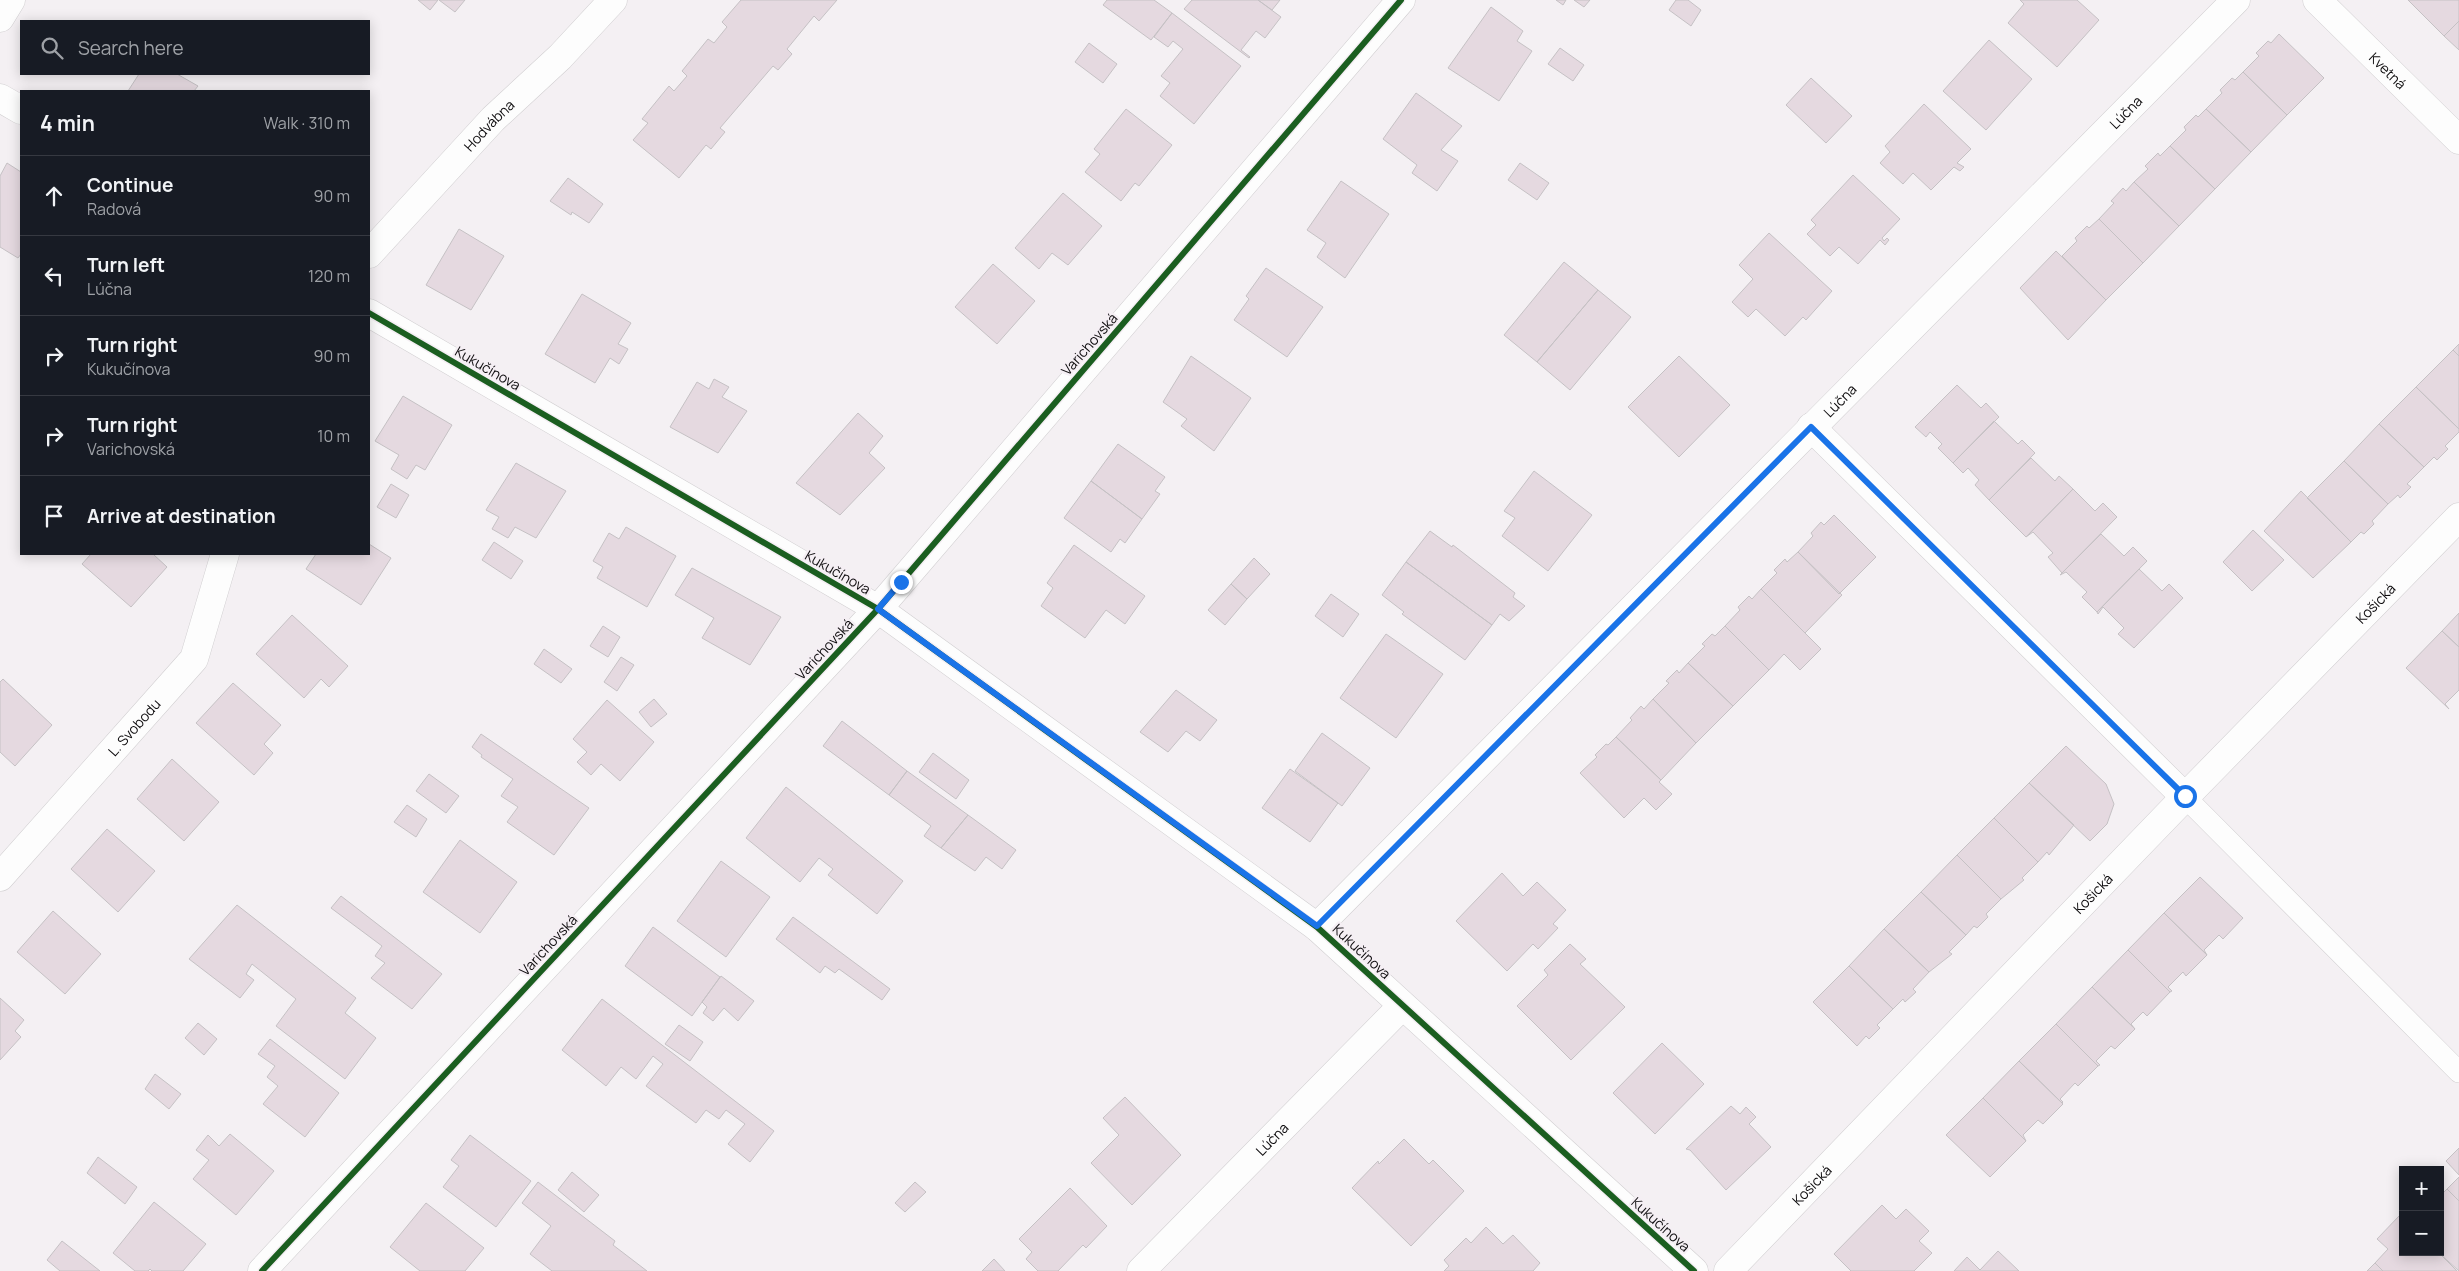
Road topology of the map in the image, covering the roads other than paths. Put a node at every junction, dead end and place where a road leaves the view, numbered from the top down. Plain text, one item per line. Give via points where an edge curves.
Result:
1 (11, 0) edge
2 (613, 0) edge
3 (1401, 0) edge
4 (2236, 0) edge
5 (2317, 0) edge
6 (0, 18) edge
7 (0, 98) edge
8 (20, 109) edge
9 (2459, 140) edge
10 (370, 253) edge
11 (370, 313) edge
12 (1811, 427) junction
13 (2459, 517) edge
14 (225, 555) edge
15 (878, 609) junction
16 (2185, 796) junction
17 (0, 877) edge
18 (1317, 926) junction
19 (1402, 1006) junction
20 (2459, 1072) edge
21 (262, 1271) edge
22 (1141, 1271) edge
23 (1694, 1271) edge
24 (1728, 1271) edge

1 - 6 street
2 - 10 street, Hodvábna via 560,57 493,119
3 - 15 street, Varichovská
4 - 12 street, Lúčna
5 - 9 street, Kvetná
7 - 8 street
11 - 15 street, Kukučínova
12 - 16 street
12 - 18 street, Lúčna
13 - 16 street, Košická
14 - 17 street, L. Svobodu via 194,659
15 - 18 street, Kukučínova
15 - 21 street, Varichovská
16 - 20 lane
16 - 24 street, Košická
18 - 19 street, Kukučínova
19 - 22 street, Lúčna
19 - 23 street, Kukučínova

